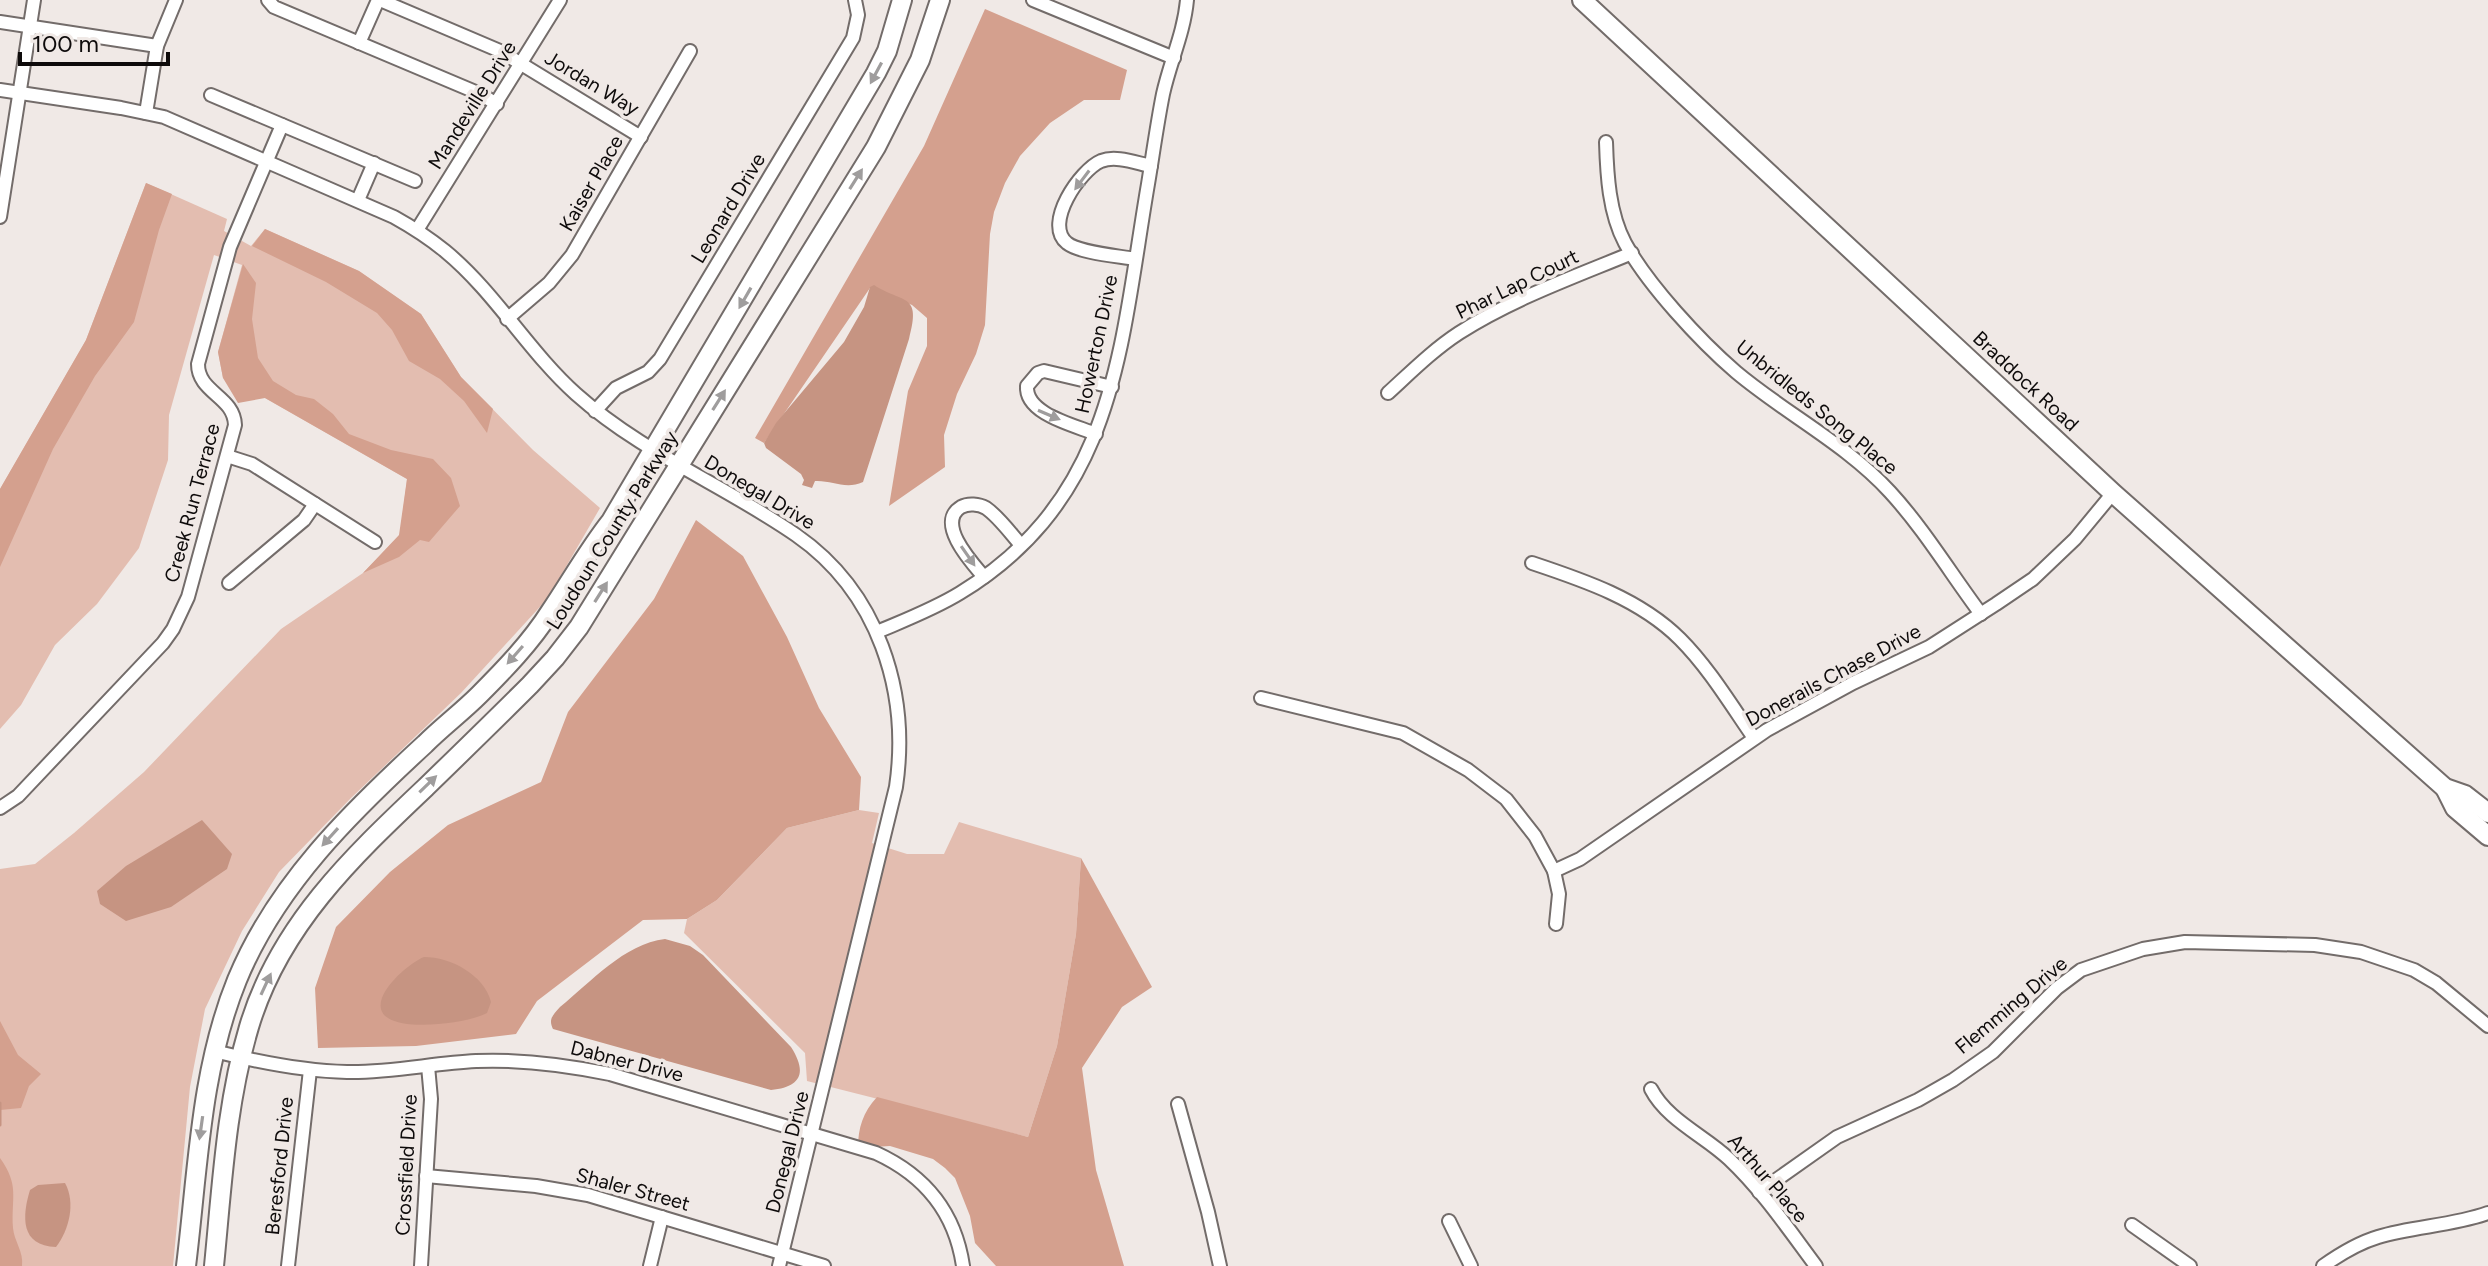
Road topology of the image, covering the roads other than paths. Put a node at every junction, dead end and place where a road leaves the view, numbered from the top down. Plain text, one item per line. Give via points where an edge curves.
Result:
1 (34, 0) edge
2 (176, 0) edge
3 (268, 0) edge
4 (379, 0) edge
5 (560, 0) edge
6 (855, 0) edge
7 (902, 0) edge
8 (940, 0) edge
9 (1033, 0) edge
10 (1187, 0) edge
11 (1582, 0) edge
12 (0, 22) edge
13 (30, 25) junction
14 (359, 43) junction
15 (157, 46) junction
16 (690, 51) dead end
17 (1174, 58) junction
18 (522, 64) junction
19 (0, 90) edge
20 (19, 93) junction
21 (211, 95) dead end
22 (497, 104) junction
23 (146, 113) junction
24 (282, 125) junction
25 (641, 137) junction
26 (1606, 142) dead end
27 (267, 161) junction
28 (374, 163) junction
29 (1151, 166) junction
30 (415, 181) dead end
31 (358, 200) junction
32 (0, 217) edge
33 (417, 230) junction
34 (1632, 253) junction
35 (1135, 259) junction
36 (507, 319) junction
37 (1112, 387) junction
38 (1388, 393) dead end
39 (595, 411) junction
40 (1096, 434) junction
41 (652, 451) junction
42 (227, 456) junction
43 (678, 466) junction
44 (2113, 493) junction
45 (315, 504) junction
46 (375, 542) dead end
47 (1021, 545) junction
48 (1532, 563) dead end
49 (984, 577) junction
50 (229, 583) dead end
51 (1981, 614) junction
52 (877, 632) junction
53 (1261, 698) dead end
54 (1754, 738) junction
55 (2445, 788) junction
56 (0, 808) edge
57 (2488, 813) edge
58 (2488, 836) edge
59 (1554, 871) junction
60 (1556, 924) dead end
61 (2488, 1026) edge
62 (214, 1051) junction
63 (241, 1058) junction
64 (428, 1066) junction
65 (310, 1070) junction
66 (1651, 1089) dead end
67 (1178, 1104) dead end
68 (812, 1134) junction
69 (426, 1176) junction
70 (1759, 1192) junction
71 (2488, 1213) edge
72 (662, 1217) junction
73 (1449, 1221) dead end
74 (2132, 1225) dead end
75 (781, 1260) edge
76 (186, 1266) edge
77 (214, 1266) edge
78 (288, 1266) edge
79 (421, 1266) edge
80 (650, 1266) edge
81 (824, 1266) edge
82 (963, 1266) edge
83 (1220, 1266) edge
84 (1471, 1266) edge
85 (1816, 1266) edge
86 (2190, 1266) edge
87 (2323, 1266) edge

1 - 13 street
2 - 15 street
3 - 14 street
4 - 14 street
4 - 18 street, Jordan Way
5 - 18 street, Mandeville Drive
6 - 39 street, Leonard Drive via 853,38 660,359 648,372 616,388
7 -> 41 main road, Loudoun County Parkway via 876,73
43 -> 8 main road, Loudoun County Parkway via 876,147 920,60
9 - 17 street
10 - 17 street, Howerton Drive
11 - 44 main road, Braddock Road
12 - 13 street
13 - 15 street
13 - 20 street
14 - 22 street
15 - 23 street
16 - 25 street, Kaiser Place
17 - 29 street, Howerton Drive
18 - 22 street, Mandeville Drive
18 - 25 street, Jordan Way
19 - 20 street, Donegal Drive
20 - 23 street, Donegal Drive
20 - 32 street
21 - 24 street
22 - 33 street, Mandeville Drive
23 - 27 street, Donegal Drive
24 - 27 street, Creek Run Terrace
24 - 28 street
25 - 36 street, Kaiser Place via 561,271
26 - 34 street, Unbridleds Song Place via 1612,204
27 - 31 street, Donegal Drive
27 - 42 street, Creek Run Terrace via 230,247 198,364 201,379 234,417
28 - 30 street
28 - 31 street
29 - 35 street, Howerton Drive
29 -> 35 street via 1116,159 1100,162 1081,179 1058,220 1062,237 1073,247
31 - 33 street, Donegal Drive
33 - 36 street, Donegal Drive via 464,269
34 - 38 street, Phar Lap Court via 1461,332
34 - 51 street, Unbridleds Song Place via 1662,294 1736,372 1847,452 1890,492
35 - 37 street, Howerton Drive
36 - 39 street, Donegal Drive
37 - 40 street, Howerton Drive
37 -> 40 street via 1044,371 1027,386 1028,400 1038,410
39 - 41 street, Donegal Drive
40 - 47 street, Howerton Drive via 1073,481
41 - 43 street, Donegal Drive
41 -> 62 main road, Loudoun County Parkway via 549,615 478,696 355,811 293,882 237,980
42 - 45 street via 252,464
42 - 56 street, Creek Run Terrace via 188,597 173,629 18,796
43 - 52 street, Donegal Drive via 819,553 853,591
63 -> 43 main road, Loudoun County Parkway via 261,993 315,900 555,658
44 - 51 street, Donerails Chase Drive via 2033,579
44 - 55 main road, Braddock Road
45 - 46 street
45 - 50 street via 304,520
47 - 49 street, Howerton Drive
47 -> 49 street via 986,508 961,507 953,518 954,536
48 - 54 street via 1601,587 1679,638
49 - 52 street, Howerton Drive via 934,608
51 - 54 street, Donerails Chase Drive via 1929,647
52 - 68 street, Donegal Drive via 898,703 900,759
53 - 59 street via 1403,733 1468,770 1506,799
54 - 59 street, Donerails Chase Drive via 1580,859
55 - 57 main road, Braddock Road via 2465,795
55 - 58 main road, Braddock Road via 2455,808
59 - 60 street via 1559,894
61 - 70 street, Flemming Drive via 2414,970 2361,952 2315,945 2199,943 2143,949 2081,970 1993,1052 1953,1080 1837,1137
62 - 63 street, Dabner Drive
62 -> 76 main road, Loudoun County Parkway
63 - 65 street, Dabner Drive
63 - 77 main road, Loudoun County Parkway
64 - 65 street, Dabner Drive
64 - 68 street, Dabner Drive via 510,1061 574,1067
64 - 69 street, Crossfield Drive
65 - 78 street, Beresford Drive
66 - 70 street, Arthur Place via 1665,1110 1731,1160
67 - 83 street
68 - 75 street, Donegal Drive
68 - 82 street, Dabner Drive via 876,1153 924,1184 946,1212
69 - 72 street, Shaler Street via 560,1189
69 - 79 street, Crossfield Drive
70 - 85 street, Arthur Place
71 - 87 street via 2379,1237
72 - 75 street, Shaler Street
72 - 80 street
73 - 84 street
74 - 86 street
75 - 81 street, Shaler Street

